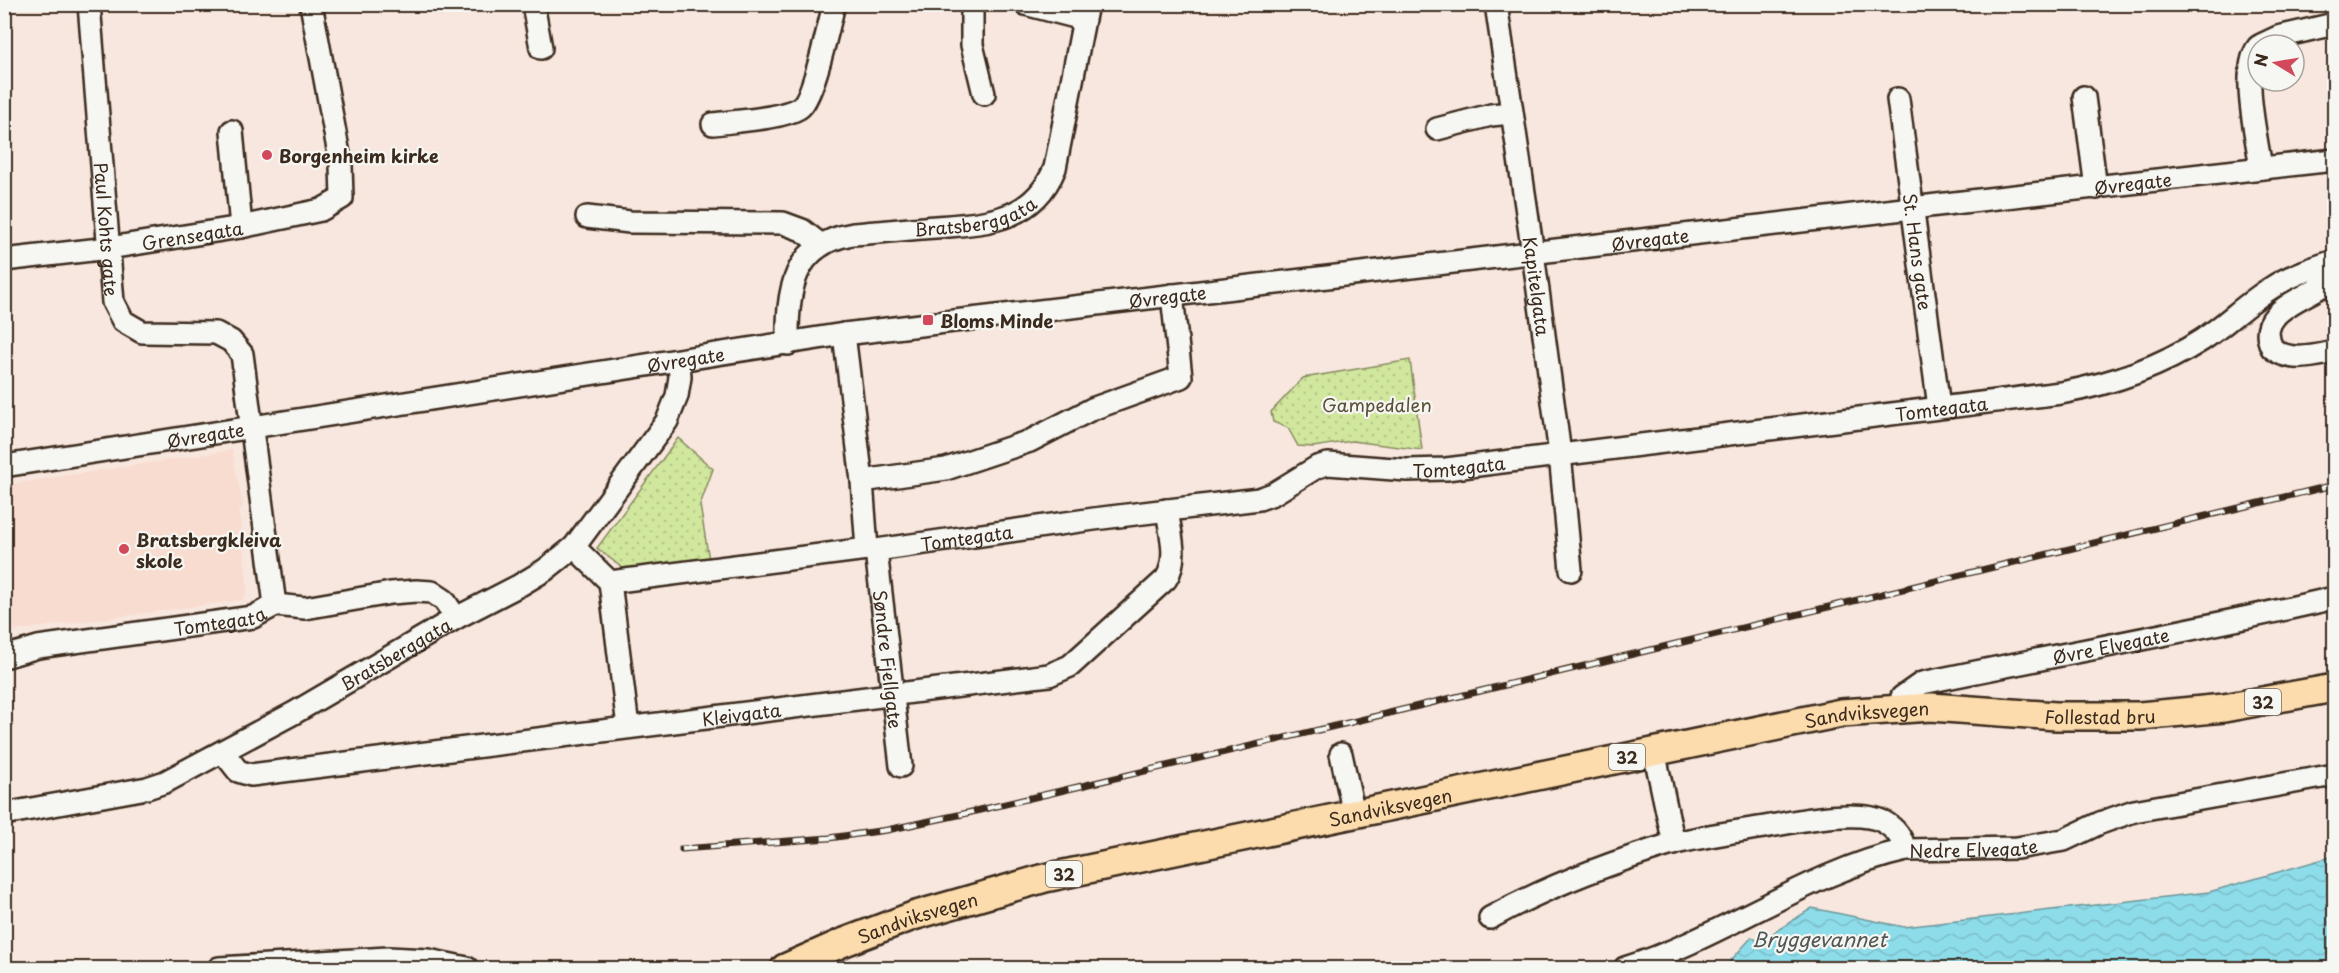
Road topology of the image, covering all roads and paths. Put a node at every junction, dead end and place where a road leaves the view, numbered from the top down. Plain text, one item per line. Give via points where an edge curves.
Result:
1 (90, 4) edge
2 (311, 4) edge
3 (533, 4) edge
4 (834, 4) edge
5 (972, 4) edge
6 (1025, 4) edge
7 (1501, 8) edge
8 (1085, 12) edge
9 (2334, 24) edge
10 (2295, 33) edge
11 (541, 48) dead end
12 (2252, 93) edge
13 (984, 94) dead end
14 (2084, 97) dead end
15 (1898, 99) dead end
16 (1510, 113) junction
17 (713, 124) dead end
18 (1437, 129) dead end
19 (232, 131) dead end
20 (2334, 160) edge
21 (2261, 168) junction
22 (2096, 188) junction
23 (1913, 208) junction
24 (587, 217) dead end
25 (241, 227) junction
26 (820, 245) junction
27 (109, 248) junction
28 (1533, 253) junction
29 (4, 260) edge
30 (2334, 261) edge
31 (2334, 276) edge
32 (1172, 296) junction
33 (844, 334) junction
34 (788, 344) junction
35 (2334, 352) edge
36 (679, 361) junction
37 (1939, 407) junction
38 (252, 427) junction
39 (1560, 454) junction
40 (4, 466) edge
41 (862, 481) junction
42 (1167, 510) junction
43 (574, 547) junction
44 (872, 550) junction
45 (1571, 570) dead end
46 (610, 582) junction
47 (2334, 598) edge
48 (275, 605) junction
49 (456, 618) junction
50 (4, 657) edge
51 (2334, 688) edge
52 (893, 694) junction
53 (1902, 708) junction
54 (2011, 713) joint
55 (628, 727) junction
56 (1654, 751) junction
57 (223, 752) junction
58 (1341, 754) dead end
59 (901, 766) dead end
60 (2334, 775) edge
61 (4, 814) edge
62 (1354, 814) junction
63 (1674, 844) junction
64 (1906, 850) junction
65 (1490, 918) dead end
66 (385, 963) edge
67 (219, 969) edge
68 (467, 969) edge
69 (785, 969) edge
70 (1625, 969) edge

1 - 27 street, Paul Kohts gate
2 - 25 street, Grensegata via 341,165 342,198 321,210
3 - 11 street
4 - 17 street via 812,86 800,108
5 - 13 street via 972,45
6 - 8 street
7 - 16 street, Kapitelgata
8 - 26 street, Bratsberggata via 1055,168 1036,199 998,220 853,234
9 - 10 street
12 - 21 street
14 - 22 street
15 - 23 street, St. Hans gate
16 - 18 street
16 - 28 street, Kapitelgata
19 - 25 street
20 - 21 street, Øvregate
21 - 22 street, Øvregate
22 - 23 street, Øvregate
23 - 28 street, Øvregate
23 - 37 street, St. Hans gate
24 - 26 street via 630,222 783,223 802,230
25 - 27 street, Grensegata
26 - 34 street, Bratsberggata via 802,263 790,292
27 - 29 street, Grensegata
27 - 38 street, Paul Kohts gate via 113,302 123,321 142,332 216,333 231,341 242,354
28 - 32 street, Øvregate
28 - 39 street, Kapitelgata
30 - 37 street, Tomtegata via 2273,287 2181,352 2109,382 2030,397
31 - 35 street via 2276,315 2268,334 2272,348 2285,356
32 - 33 street, Øvregate
32 - 41 street via 1181,377 1092,408 1030,441 946,469
33 - 34 street, Øvregate
33 - 41 street, Søndre Fjellgate
34 - 36 street, Øvregate
36 - 38 street, Øvregate
36 - 43 street, Bratsberggata via 677,396 667,421
37 - 39 street, Tomtegata
38 - 40 street, Øvregate
38 - 48 street, Paul Kohts gate
39 - 42 street, Tomtegata via 1423,471 1328,464 1259,499
39 - 45 street, Kapitelgata
41 - 44 street, Søndre Fjellgate
42 - 44 street, Tomtegata
42 - 52 street, Kleivgata via 1174,558 1166,579 1070,666 1049,675
43 - 46 street
43 - 49 street, Bratsberggata via 545,570
44 - 46 street, Tomtegata
44 - 52 street, Søndre Fjellgate
46 - 55 street
47 - 53 street, Øvre Elvegate via 2225,624 2076,650 1923,683 1902,697
48 - 49 street, Tomtegata via 305,608 392,593 432,592 444,600
48 - 50 street, Tomtegata via 253,617 38,647
49 - 57 street, Bratsberggata
51 - 54 main road, Follestad bru / 32 via 2191,712 2097,717
52 - 55 street, Kleivgata
52 - 59 street, Søndre Fjellgate
53 - 54 main road, Sandviksvegen / 32
53 - 56 main road, Sandviksvegen / 32 via 1841,713
55 - 57 street, Kleivgata via 251,775 238,771
56 - 62 main road, Sandviksvegen / 32
56 - 63 street
57 - 61 street, Bratsberggata via 147,788
58 - 62 street
60 - 64 street, Nedre Elvegate via 2134,811 2064,840 2017,848
62 - 69 main road, Sandviksvegen / 32 via 988,893 894,923
63 - 64 street, Nedre Elvegate via 1823,816 1853,816 1883,821 1900,834
63 - 65 street, Nedre Elvegate via 1534,894
64 - 70 street via 1872,857 1696,941
66 - 67 street
66 - 68 street via 428,960

